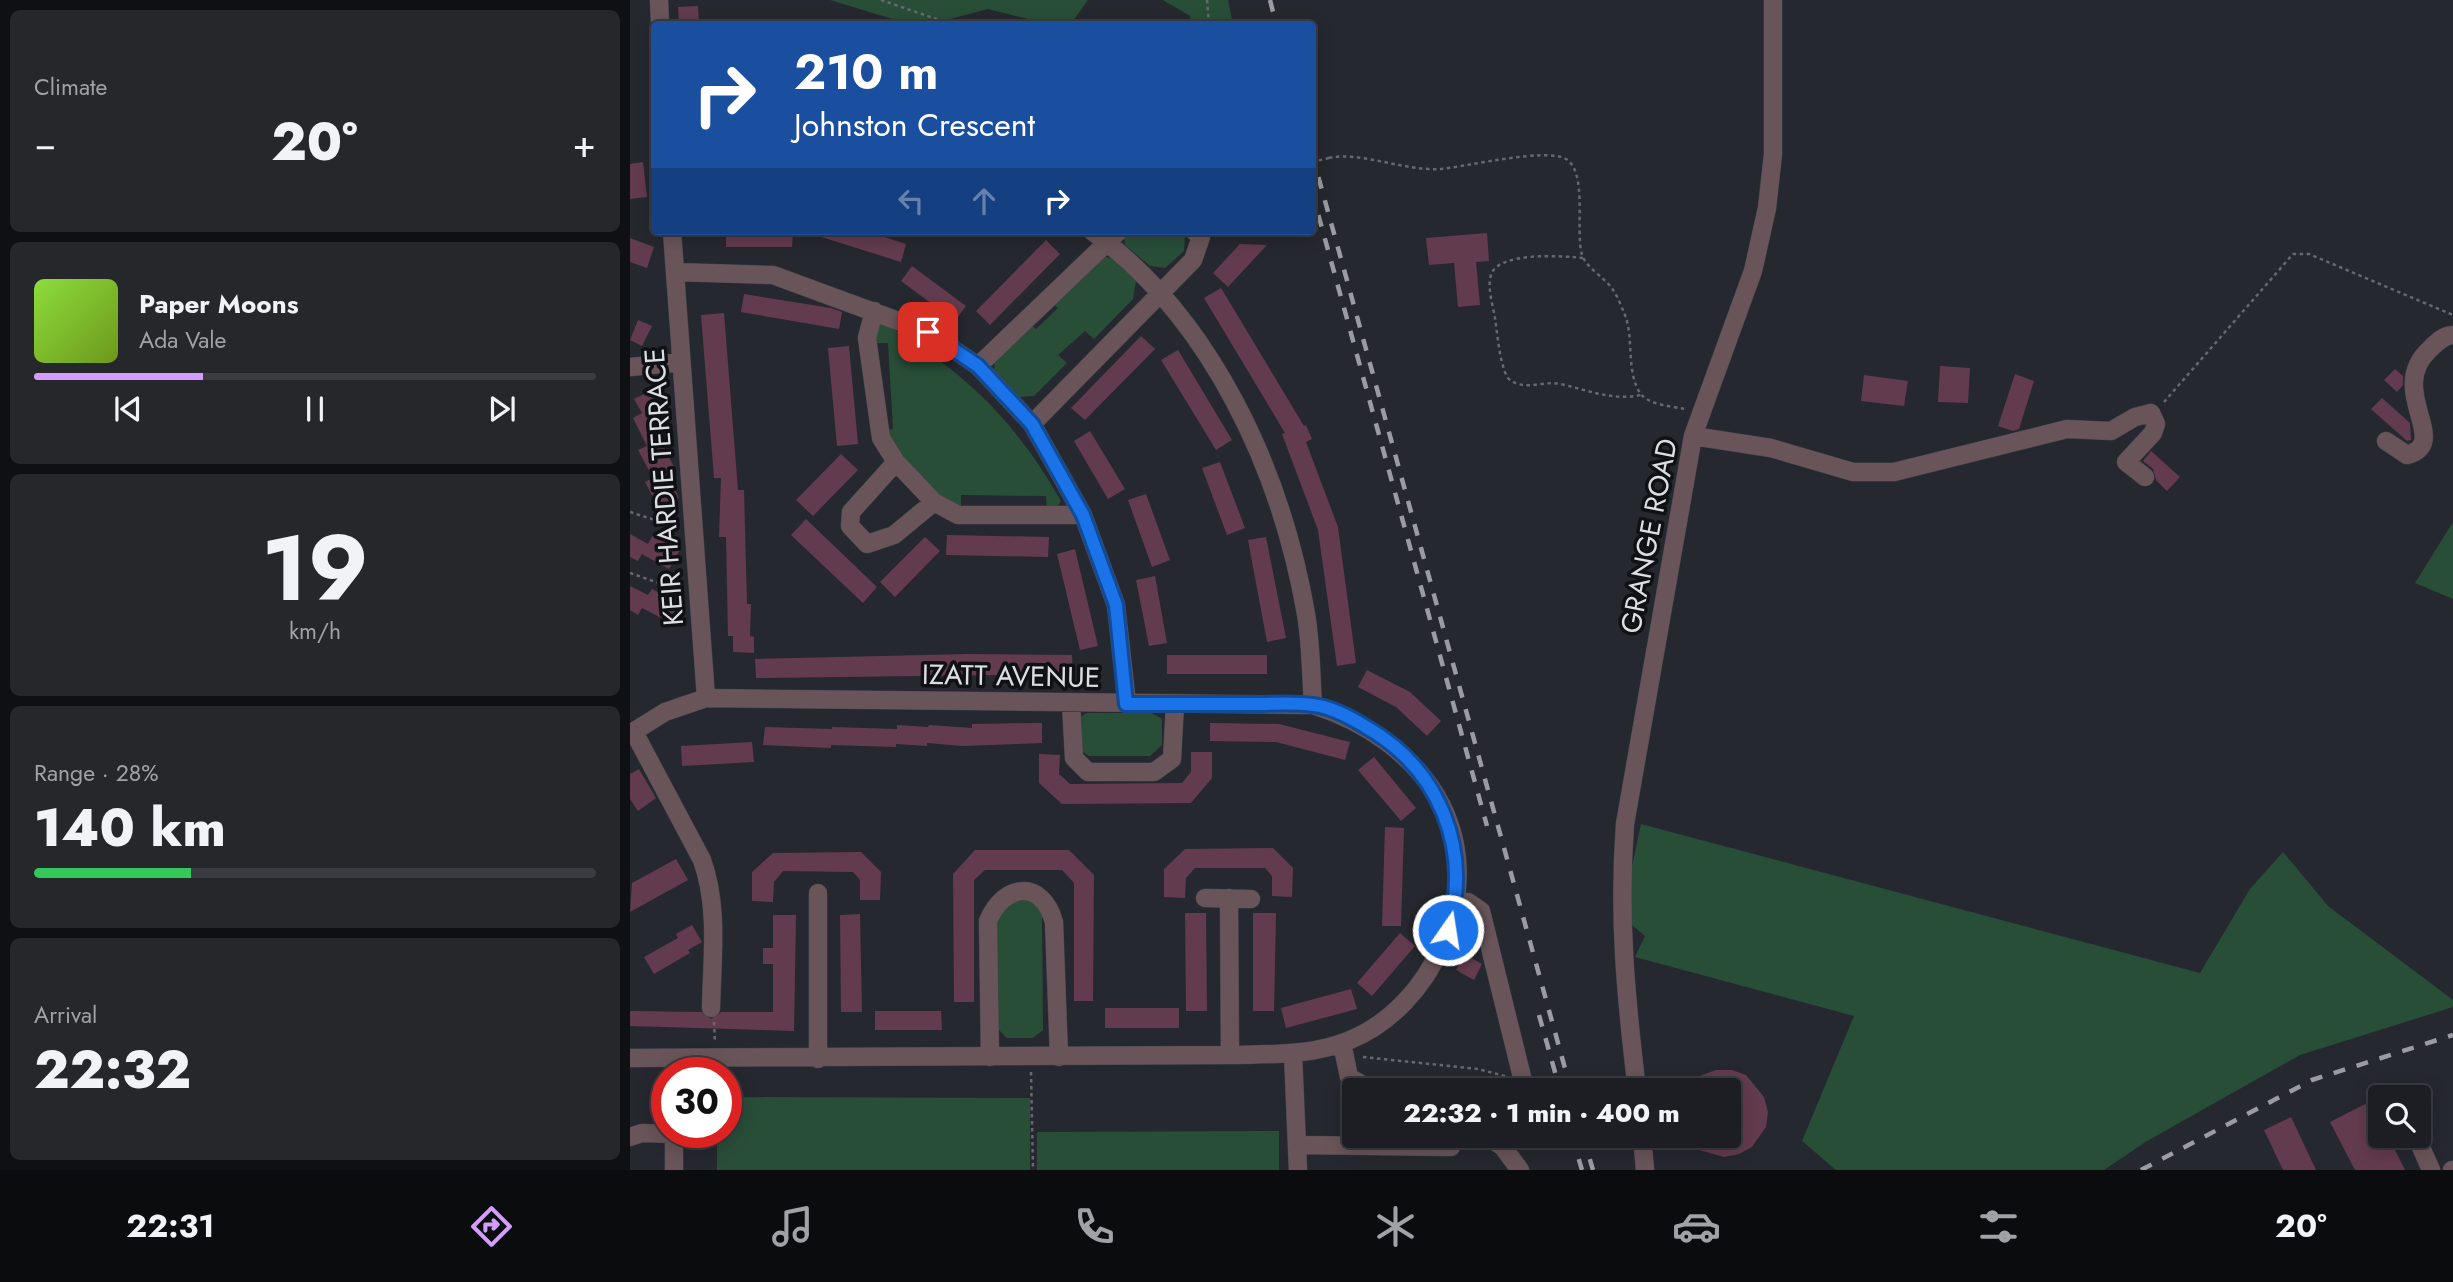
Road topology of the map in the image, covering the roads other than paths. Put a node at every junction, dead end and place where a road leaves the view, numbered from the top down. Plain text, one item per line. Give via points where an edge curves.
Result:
1 (659, 0) edge
2 (1773, 0) edge
3 (660, 21) edge
4 (672, 235) edge
5 (1199, 235) edge
6 (1113, 237) edge
7 (675, 272) junction
8 (1162, 294) junction
9 (874, 311) junction
10 (2453, 335) edge
11 (681, 362) junction
12 (978, 366) junction
13 (630, 367) edge
14 (1032, 424) junction
15 (1693, 436) junction
16 (2386, 441) dead end
17 (895, 462) junction
18 (2145, 477) dead end
19 (934, 502) junction
20 (1083, 515) junction
21 (706, 698) junction
22 (1071, 703) junction
23 (1126, 704) junction
24 (1175, 704) junction
25 (1313, 705) junction
26 (632, 733) edge
27 (818, 893) dead end
28 (1205, 898) dead end
29 (1229, 898) junction
30 (1251, 899) dead end
31 (1456, 904) junction
32 (711, 1008) road end
33 (1342, 1043) junction
34 (1293, 1054) junction
35 (1230, 1055) junction
36 (1059, 1057) junction
37 (630, 1058) edge
38 (990, 1058) junction
39 (818, 1059) junction
40 (742, 1060) edge
41 (651, 1062) edge
42 (1351, 1078) edge
43 (1522, 1078) edge
44 (1636, 1078) edge
45 (651, 1133) edge
46 (630, 1137) edge
47 (1298, 1145) junction
48 (1342, 1146) edge
49 (674, 1148) edge
50 (1504, 1148) edge
51 (1643, 1148) edge
52 (2421, 1148) edge
53 (674, 1170) edge
54 (1298, 1170) edge
55 (1520, 1170) edge
56 (1645, 1170) edge
57 (2431, 1170) edge

1 - 3 street
2 - 15 street, GRANGE ROAD via 1773,154 1767,208 1749,283
4 - 7 street, KEIR HARDIE TERRACE
5 - 8 street via 1193,260
6 - 8 street
6 - 12 street
7 - 9 street via 773,275
7 - 11 street, KEIR HARDIE TERRACE
8 - 14 street
8 - 25 street via 1228,386 1279,502 1306,615
9 - 12 street via 928,332
9 - 17 street via 867,338 881,438
10 - 16 street via 2422,357 2413,382 2415,398 2429,425 2427,441 2407,455
11 - 13 street
11 - 21 street, KEIR HARDIE TERRACE
12 - 14 street
14 - 20 street
15 - 18 street via 1771,448 1853,472 1894,472 2067,429 2112,431 2151,413 2156,424 2153,433 2126,463
15 - 44 street, GRANGE ROAD via 1625,824 1621,953
17 - 19 street
17 - 19 street via 850,512 850,526 867,544 894,535
19 - 20 street via 958,515
20 - 23 street via 1116,605
21 - 22 street, IZATT AVENUE
21 - 26 street, IZATT AVENUE via 665,712
22 - 23 street, IZATT AVENUE
22 - 24 street via 1074,758 1088,772 1154,772 1172,759
23 - 24 street, IZATT AVENUE
24 - 25 street, IZATT AVENUE
25 - 31 street, IZATT AVENUE via 1378,733 1408,757 1429,784 1445,812 1454,843
26 - 32 street via 710,882 714,908
27 - 39 street
28 - 29 street
29 - 30 street
29 - 35 street
31 - 33 street, IZATT AVENUE via 1426,977 1379,1025
31 - 43 street via 1468,902 1481,911
33 - 34 street, IZATT AVENUE
33 - 42 street via 1343,1063
34 - 35 street, IZATT AVENUE
34 - 47 street
35 - 36 street, IZATT AVENUE
36 - 38 street, IZATT AVENUE
36 - 38 street via 1054,922 1049,905 1038,894 1020,891 1005,895 988,922
37 - 41 street, IZATT AVENUE
38 - 39 street, IZATT AVENUE
39 - 40 street, IZATT AVENUE
45 - 46 street
47 - 48 street
47 - 54 street
49 - 53 street
50 - 55 street
51 - 56 street
52 - 57 street

